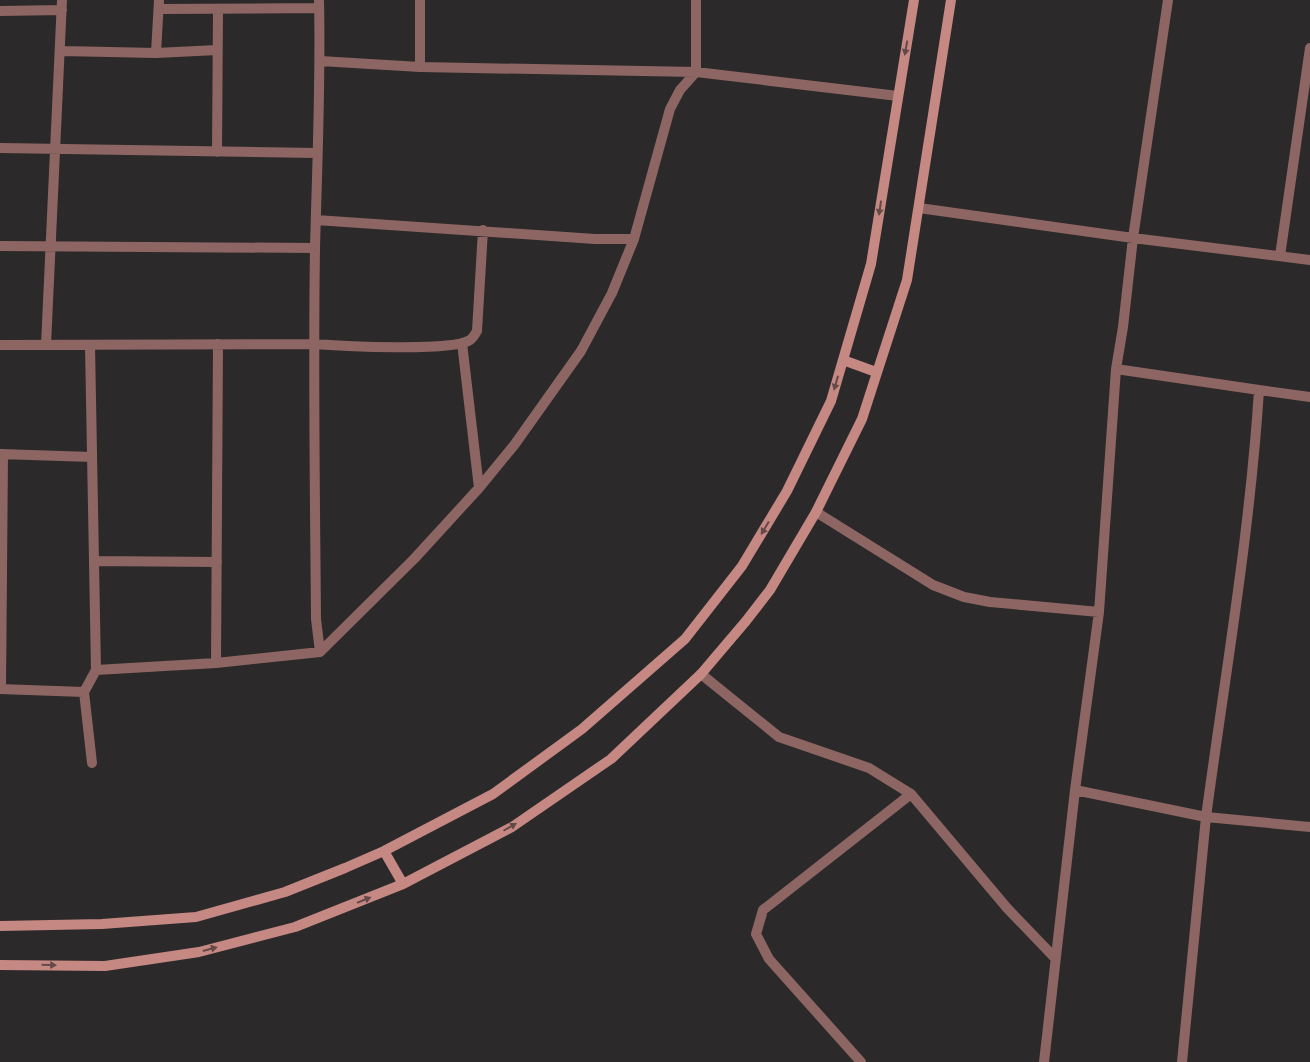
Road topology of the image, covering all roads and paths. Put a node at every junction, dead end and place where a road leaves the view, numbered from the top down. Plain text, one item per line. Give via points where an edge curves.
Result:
1 (420, 0) edge
2 (696, 0) edge
3 (914, 0) edge
4 (951, 0) edge
5 (1168, 0) edge
6 (319, 4) edge
7 (62, 5) edge
8 (159, 5) edge
9 (218, 9) junction
10 (0, 11) edge
11 (1310, 48) edge
12 (217, 50) junction
13 (62, 51) junction
14 (156, 53) junction
15 (320, 61) junction
16 (420, 67) junction
17 (696, 72) junction
18 (898, 96) junction
19 (1305, 132) edge
20 (0, 148) edge
21 (56, 149) junction
22 (217, 152) junction
23 (316, 153) junction
24 (919, 208) junction
25 (316, 220) junction
26 (483, 230) junction
27 (1133, 238) junction
28 (634, 239) junction
29 (0, 246) edge
30 (51, 246) junction
31 (315, 248) junction
32 (1280, 256) junction
33 (1310, 260) edge
34 (218, 344) junction
35 (315, 344) junction
36 (462, 344) junction
37 (0, 345) edge
38 (46, 345) junction
39 (90, 345) junction
40 (843, 360) junction
41 (1116, 368) junction
42 (876, 372) junction
43 (1259, 390) junction
44 (1310, 397) edge
45 (1, 454) edge
46 (92, 458) junction
47 (479, 488) junction
48 (816, 512) junction
49 (94, 561) junction
50 (216, 562) junction
51 (1099, 612) junction
52 (320, 652) junction
53 (216, 663) junction
54 (96, 670) junction
55 (701, 674) junction
56 (0, 689) edge
57 (84, 692) junction
58 (92, 763) dead end
59 (1075, 790) junction
60 (912, 794) junction
61 (1206, 817) junction
62 (1310, 827) edge
63 (384, 851) junction
64 (403, 884) junction
65 (0, 926) edge
66 (1055, 958) junction
67 (0, 965) edge
68 (861, 1062) edge
69 (1044, 1062) edge
70 (1182, 1062) edge

1 - 16 street
2 - 17 street
3 -> 18 main road
4 - 24 main road
5 - 27 street
6 - 9 street
6 - 15 street
7 - 10 street
7 - 13 street
8 - 9 street
8 - 14 street
9 - 12 street
11 - 19 street
12 - 14 street
12 - 22 street
13 - 14 street
13 - 21 street
15 - 16 street
15 - 23 street
16 - 17 street
17 - 18 street
17 - 28 street via 680,90 670,109
18 -> 40 main road via 871,264
19 - 32 street
20 - 21 street
21 - 22 street
21 - 30 street
22 - 23 street
23 - 25 street
24 - 27 street
24 - 42 main road via 907,280
25 - 26 street
25 - 31 street
26 - 28 street
26 - 36 street via 477,331 471,340
27 - 32 street
27 - 41 street via 1124,327
28 - 47 street via 612,293 581,351 515,444
29 - 30 street
30 - 31 street
30 - 38 street
31 - 35 street
32 - 33 street
34 - 35 street
34 - 39 street
34 - 50 street
35 - 36 street via 402,347
35 - 52 street via 316,619
36 - 47 street
37 - 38 street
38 - 39 street
39 - 46 street
40 - 42 main road
40 -> 63 main road via 831,401 787,491 742,566 686,639 582,729 494,794
41 - 43 street
41 - 51 street
42 - 48 main road via 862,419
43 - 44 street
43 - 61 street via 1240,572
45 - 46 street
45 - 56 street
46 - 49 street
47 - 52 street via 414,559
48 - 51 street via 933,585 964,597
48 - 55 main road via 770,590
49 - 50 street
49 - 54 street
50 - 53 street
51 - 59 street
52 - 53 street
53 - 54 street
54 - 57 street
55 - 60 street via 779,737 869,768
64 -> 55 main road via 512,826 611,759
56 - 57 street
57 - 58 street
59 - 61 street
59 - 66 street
60 - 66 street via 1008,908
60 - 68 street via 763,910 756,934 769,959
61 - 62 street
61 - 70 street
63 - 64 main road
63 - 65 main road via 285,892 196,917 102,924
67 -> 64 main road via 105,966 199,952 295,927
66 - 69 street

